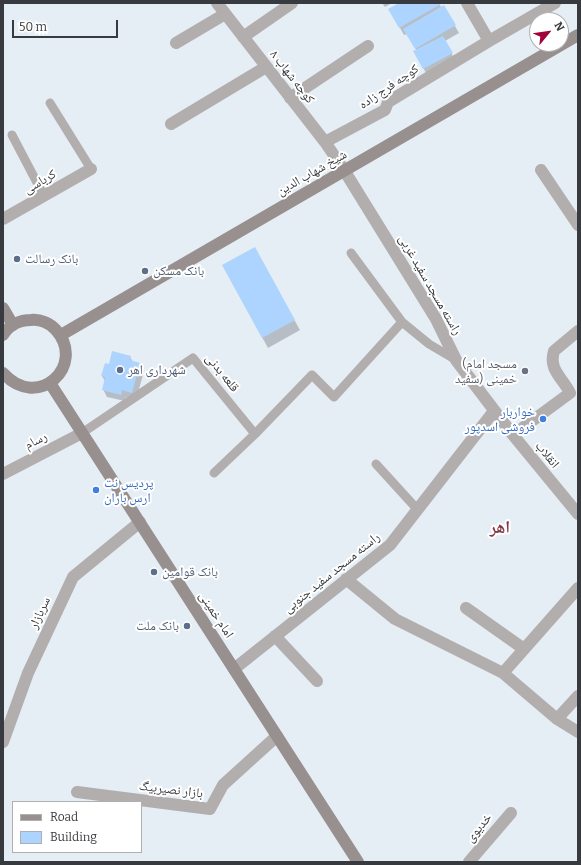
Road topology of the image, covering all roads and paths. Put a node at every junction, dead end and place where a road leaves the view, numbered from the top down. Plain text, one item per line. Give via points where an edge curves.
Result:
1 (292, 3) edge
2 (467, 3) edge
3 (555, 3) edge
4 (223, 7) edge
5 (578, 35) edge
6 (243, 36) junction
7 (489, 41) junction
8 (176, 43) dead end
9 (368, 46) dead end
10 (266, 66) junction
11 (290, 98) junction
12 (50, 103) dead end
13 (171, 124) dead end
14 (12, 135) dead end
15 (325, 142) junction
16 (91, 169) joint
17 (344, 170) junction
18 (541, 170) dead end
19 (44, 196) junction
20 (3, 219) edge
21 (578, 226) edge
22 (351, 253) dead end
23 (3, 308) edge
24 (402, 322) junction
25 (13, 325) junction
26 (578, 331) edge
27 (60, 335) junction
28 (3, 336) edge
29 (456, 360) junction
30 (3, 372) edge
31 (50, 383) junction
32 (574, 393) edge
33 (494, 411) junction
34 (82, 433) junction
35 (255, 434) junction
36 (513, 435) junction
37 (376, 464) dead end
38 (214, 473) dead end
39 (3, 474) edge
40 (417, 509) junction
41 (578, 514) edge
42 (140, 522) junction
43 (346, 578) junction
44 (578, 588) edge
45 (466, 608) dead end
46 (275, 636) junction
47 (524, 649) junction
48 (234, 669) junction
49 (503, 673) junction
50 (318, 682) dead end
51 (578, 696) edge
52 (557, 719) junction
53 (578, 732) edge
54 (277, 736) junction
55 (3, 742) edge
56 (77, 792) dead end
57 (511, 813) dead end
58 (358, 862) edge
59 (469, 862) edge

1 - 6 street
2 - 7 street
3 - 7 street, کوچه فرج زاده
4 - 6 street, کوچه شهاب ۸
4 - 8 street
5 - 17 main road, شیخ شهاب الدین
6 - 10 street, کوچه شهاب ۸
7 - 15 street, کوچه فرج زاده via 388,102 385,110
9 - 11 street
10 - 11 street, کوچه شهاب ۸
10 - 13 street
11 - 15 street, کوچه شهاب ۸
12 - 16 lane
14 - 19 lane
15 - 17 street, کوچه شهاب ۸
16 - 19 street, کرباسی
17 - 27 main road, شیخ شهاب الدین
17 - 29 street, راسته مسجد سفید غربی via 436,319
18 - 21 street
19 - 20 street, کرباسی
22 - 24 lane
23 - 25 main road
24 - 29 lane via 429,344
24 - 35 lane via 334,397 312,375
25 - 27 main road via 23,320 34,319 53,327
25 - 28 main road
26 - 32 street via 557,348 552,356 555,371
27 - 31 main road via 65,345 64,366
29 - 33 street, راسته مسجد سفید غربی
30 - 31 main road via 19,386 30,388
31 - 34 main road, امام خمینی
32 - 36 street
33 - 36 street, انقلاب
33 - 40 street, راسته مسجد سفید جنوبی
34 - 35 lane, قلعه بدنی via 194,358
34 - 39 street, رسام
34 - 42 main road, امام خمینی
35 - 38 lane
36 - 41 street, انقلاب
37 - 40 lane
40 - 43 street, راسته مسجد سفید جنوبی via 390,545
42 - 48 main road, امام خمینی
42 - 55 street, سربازار via 73,577 28,673
43 - 46 street, راسته مسجد سفید جنوبی
43 - 49 street via 395,619
44 - 47 street
45 - 47 street
46 - 48 street, راسته مسجد سفید جنوبی
46 - 50 street
47 - 49 street
48 - 54 main road, امام خمینی
49 - 52 street
51 - 52 street
52 - 53 street
54 - 56 street, بازار نصیربیگ via 223,785 210,809
54 - 58 main road, امام خمینی
57 - 59 street, خدیوی

